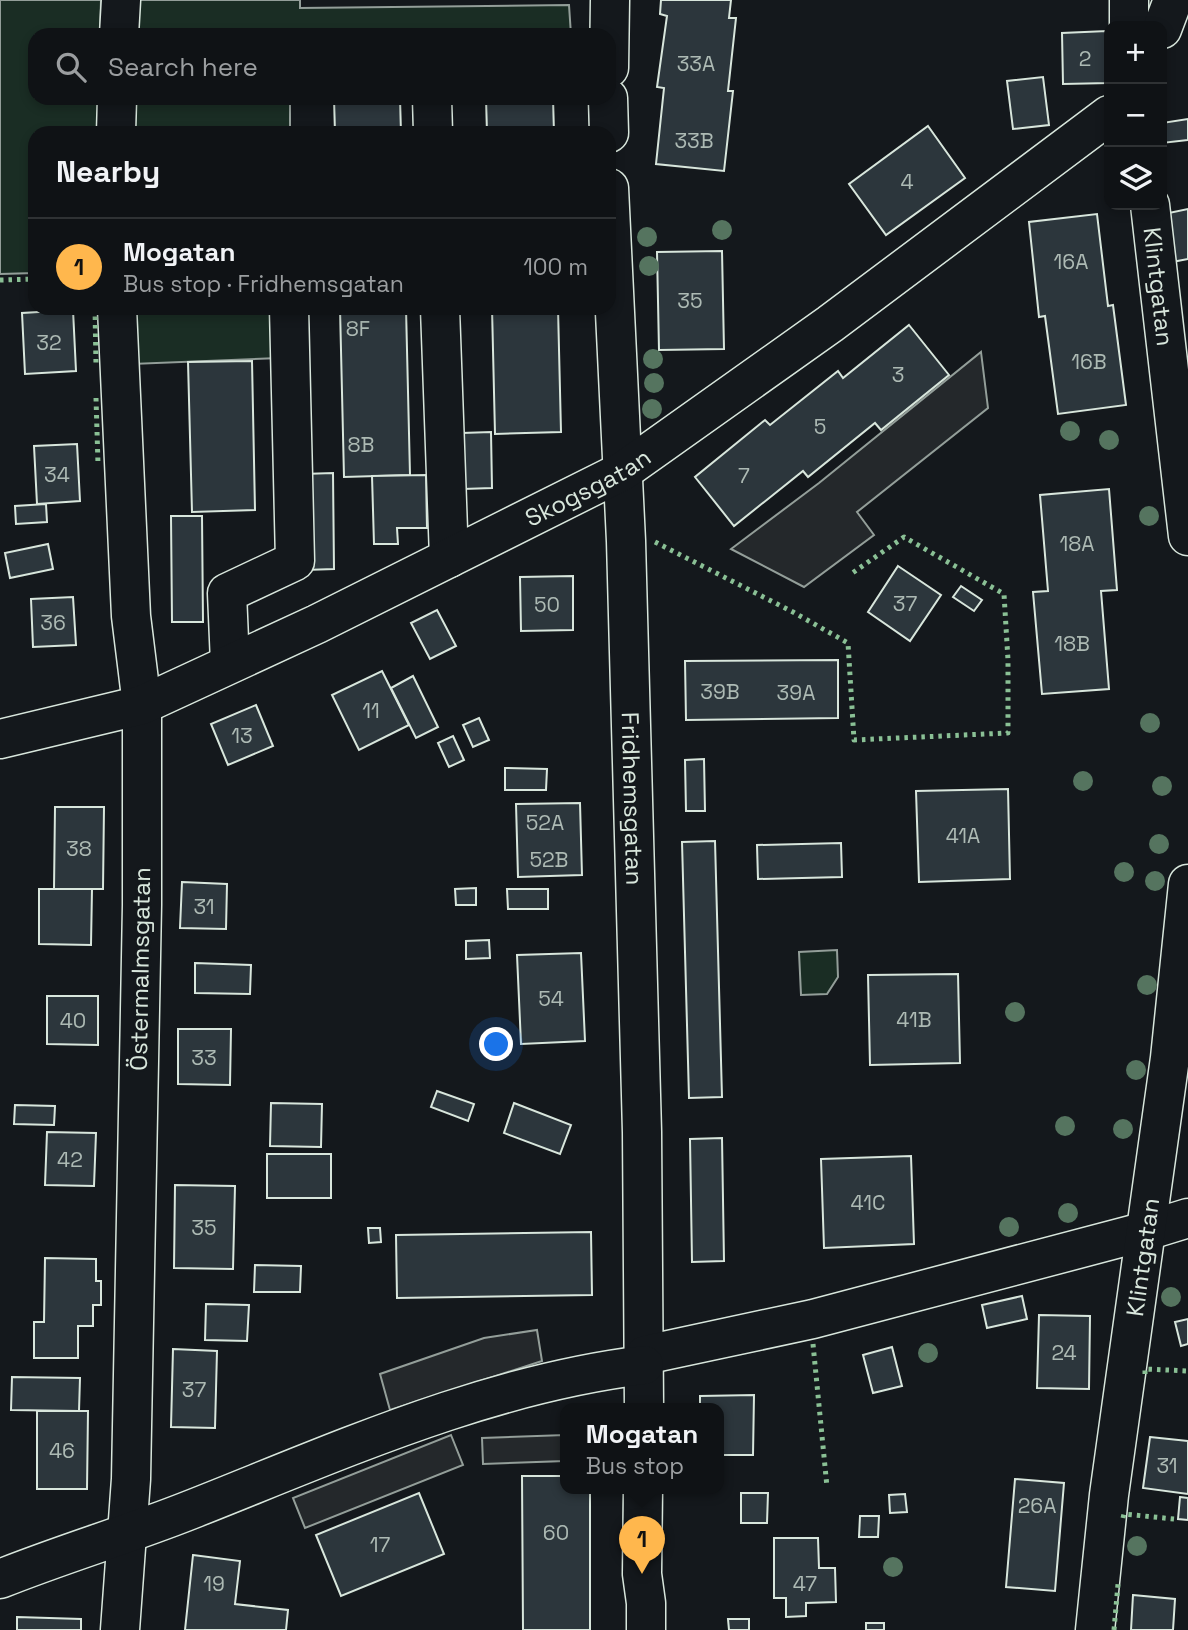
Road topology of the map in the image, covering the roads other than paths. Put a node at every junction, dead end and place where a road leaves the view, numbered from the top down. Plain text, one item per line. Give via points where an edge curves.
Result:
1 (121, 0) edge
2 (610, 0) edge
3 (1129, 0) edge
4 (1173, 0) edge
5 (1129, 21) edge
6 (1165, 21) edge
7 (120, 28) edge
8 (610, 28) edge
9 (117, 105) edge
10 (432, 105) edge
11 (608, 105) edge
12 (1104, 119) edge
13 (116, 126) edge
14 (433, 126) edge
15 (609, 126) edge
16 (1151, 210) edge
17 (117, 315) edge
18 (289, 315) edge
19 (440, 315) edge
20 (615, 315) edge
21 (623, 471) junction
22 (1188, 536) edge
23 (449, 558) junction
24 (230, 663) junction
25 (142, 705) junction
26 (0, 739) edge
27 (1188, 884) edge
28 (1188, 1218) edge
29 (1146, 1231) junction
30 (645, 1360) junction
31 (643, 1403) edge
32 (643, 1494) edge
33 (127, 1533) junction
34 (0, 1579) edge
35 (120, 1630) edge
36 (646, 1630) edge
37 (1095, 1630) edge

1 - 7 street
2 - 8 street
3 - 5 street
4 - 6 street
9 - 13 street
10 - 14 street
11 - 15 street
12 - 21 street, Skogsgatan via 830,324
16 - 22 street, Klintgatan
17 - 25 street, Östermalmsgatan via 131,616
18 - 24 street via 295,561 227,593
19 - 23 street
20 - 21 street, Fridhemsgatan
21 - 23 street, Skogsgatan
21 - 30 street, Fridhemsgatan
23 - 24 street, Skogsgatan
24 - 25 street, Skogsgatan
25 - 26 street, Skogsgatan
25 - 33 street, Östermalmsgatan via 142,905
27 - 29 street, Klintgatan
28 - 29 street
29 - 30 street
29 - 37 street, Klintgatan
30 - 31 street, Fridhemsgatan
30 - 33 street via 471,1402
32 - 36 street
33 - 34 street
33 - 35 street, Östermalmsgatan

